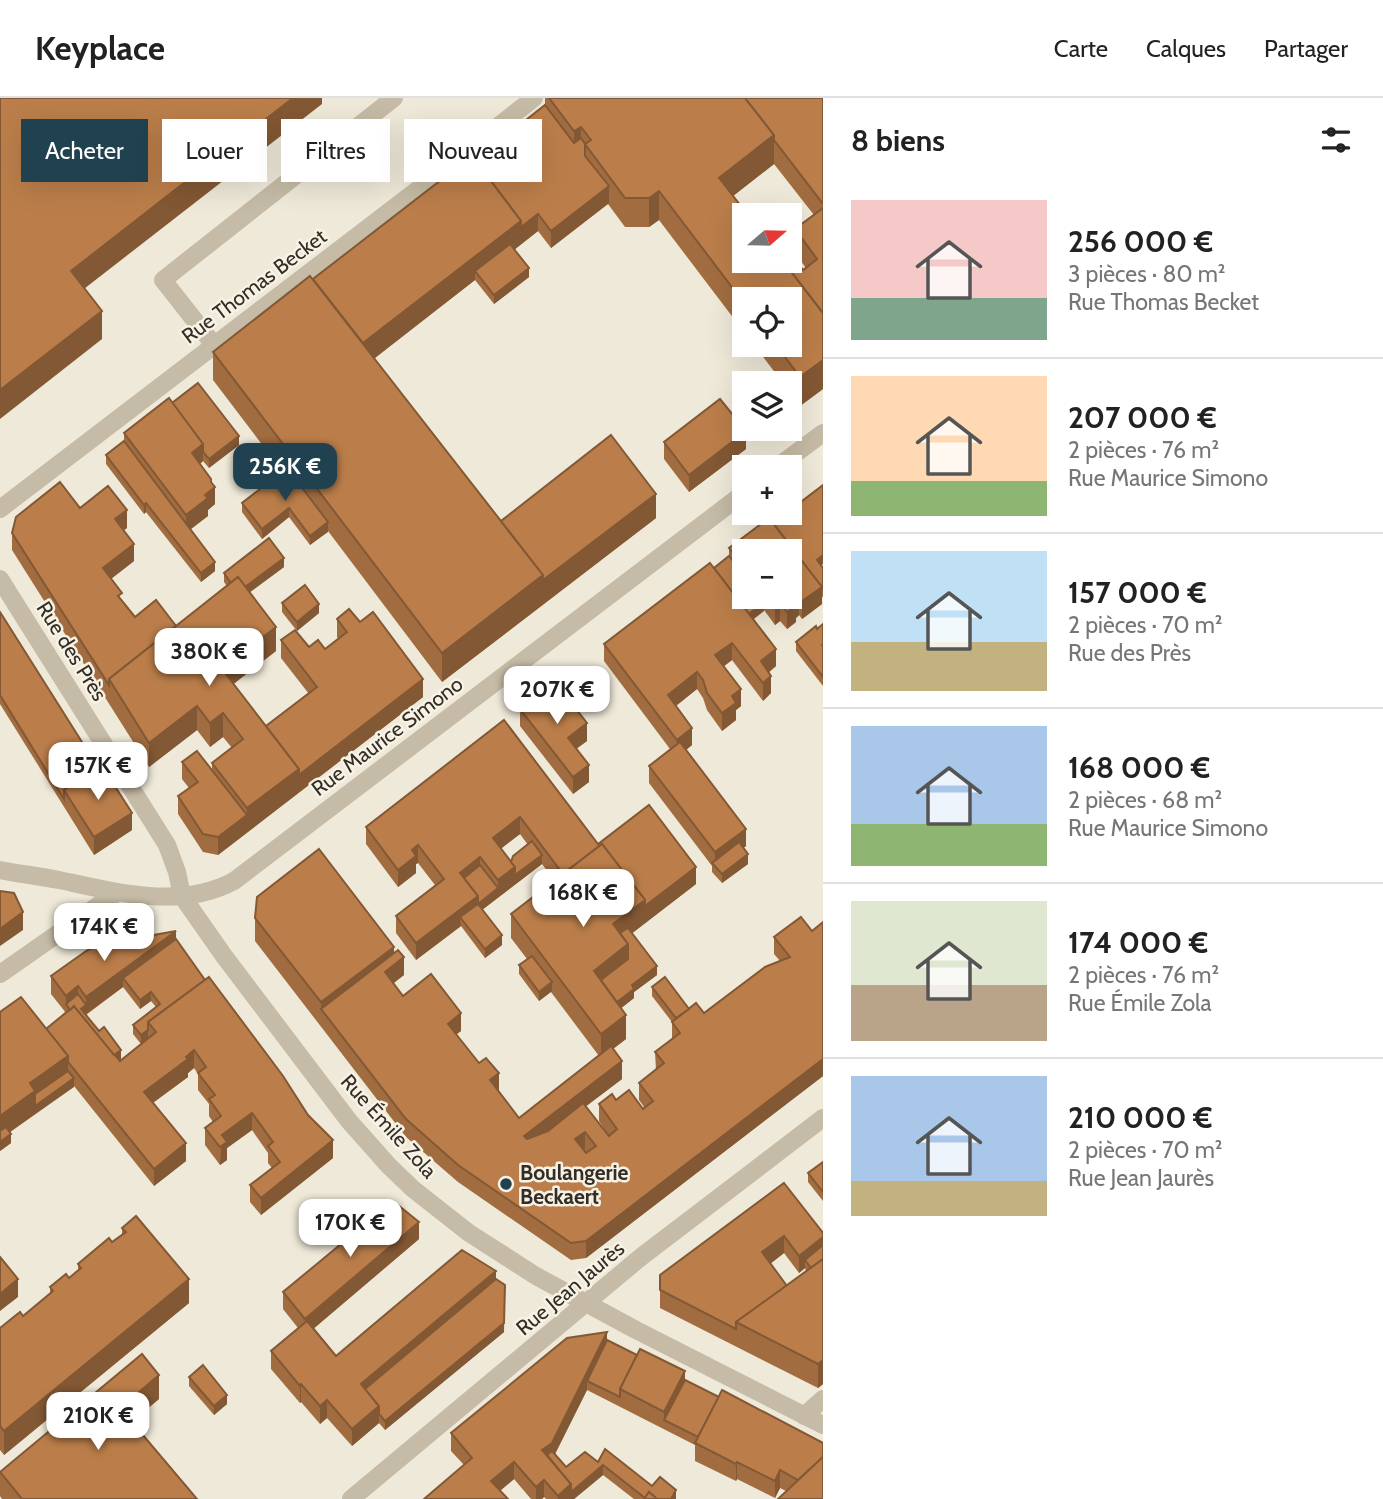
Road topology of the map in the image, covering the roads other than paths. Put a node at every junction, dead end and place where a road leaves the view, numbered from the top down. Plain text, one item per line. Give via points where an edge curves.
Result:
1 (394, 98) edge
2 (534, 98) edge
3 (214, 345) junction
4 (823, 432) edge
5 (793, 455) edge
6 (732, 502) edge
7 (0, 509) edge
8 (0, 579) edge
9 (0, 870) edge
10 (116, 892) junction
11 (182, 896) junction
12 (0, 974) edge
13 (823, 1118) edge
14 (587, 1304) junction
15 (823, 1399) edge
16 (803, 1416) junction
17 (823, 1426) edge
18 (351, 1499) edge

1 - 3 street via 163,280
2 - 3 street, Rue Thomas Becket
3 - 7 street, Rue Thomas Becket
4 - 5 street
6 - 11 street, Rue Maurice Simono via 234,881
8 - 11 street, Rue des Près via 167,845
9 - 10 street
10 - 11 street
10 - 12 street
11 - 14 street, Rue Émile Zola via 349,1121 389,1166 469,1233
13 - 14 street, Rue Jean Jaurès
14 - 16 street, Rue Émile Zola
14 - 18 street, Rue Jean Jaurès
15 - 16 street
16 - 17 street, Rue Émile Zola

